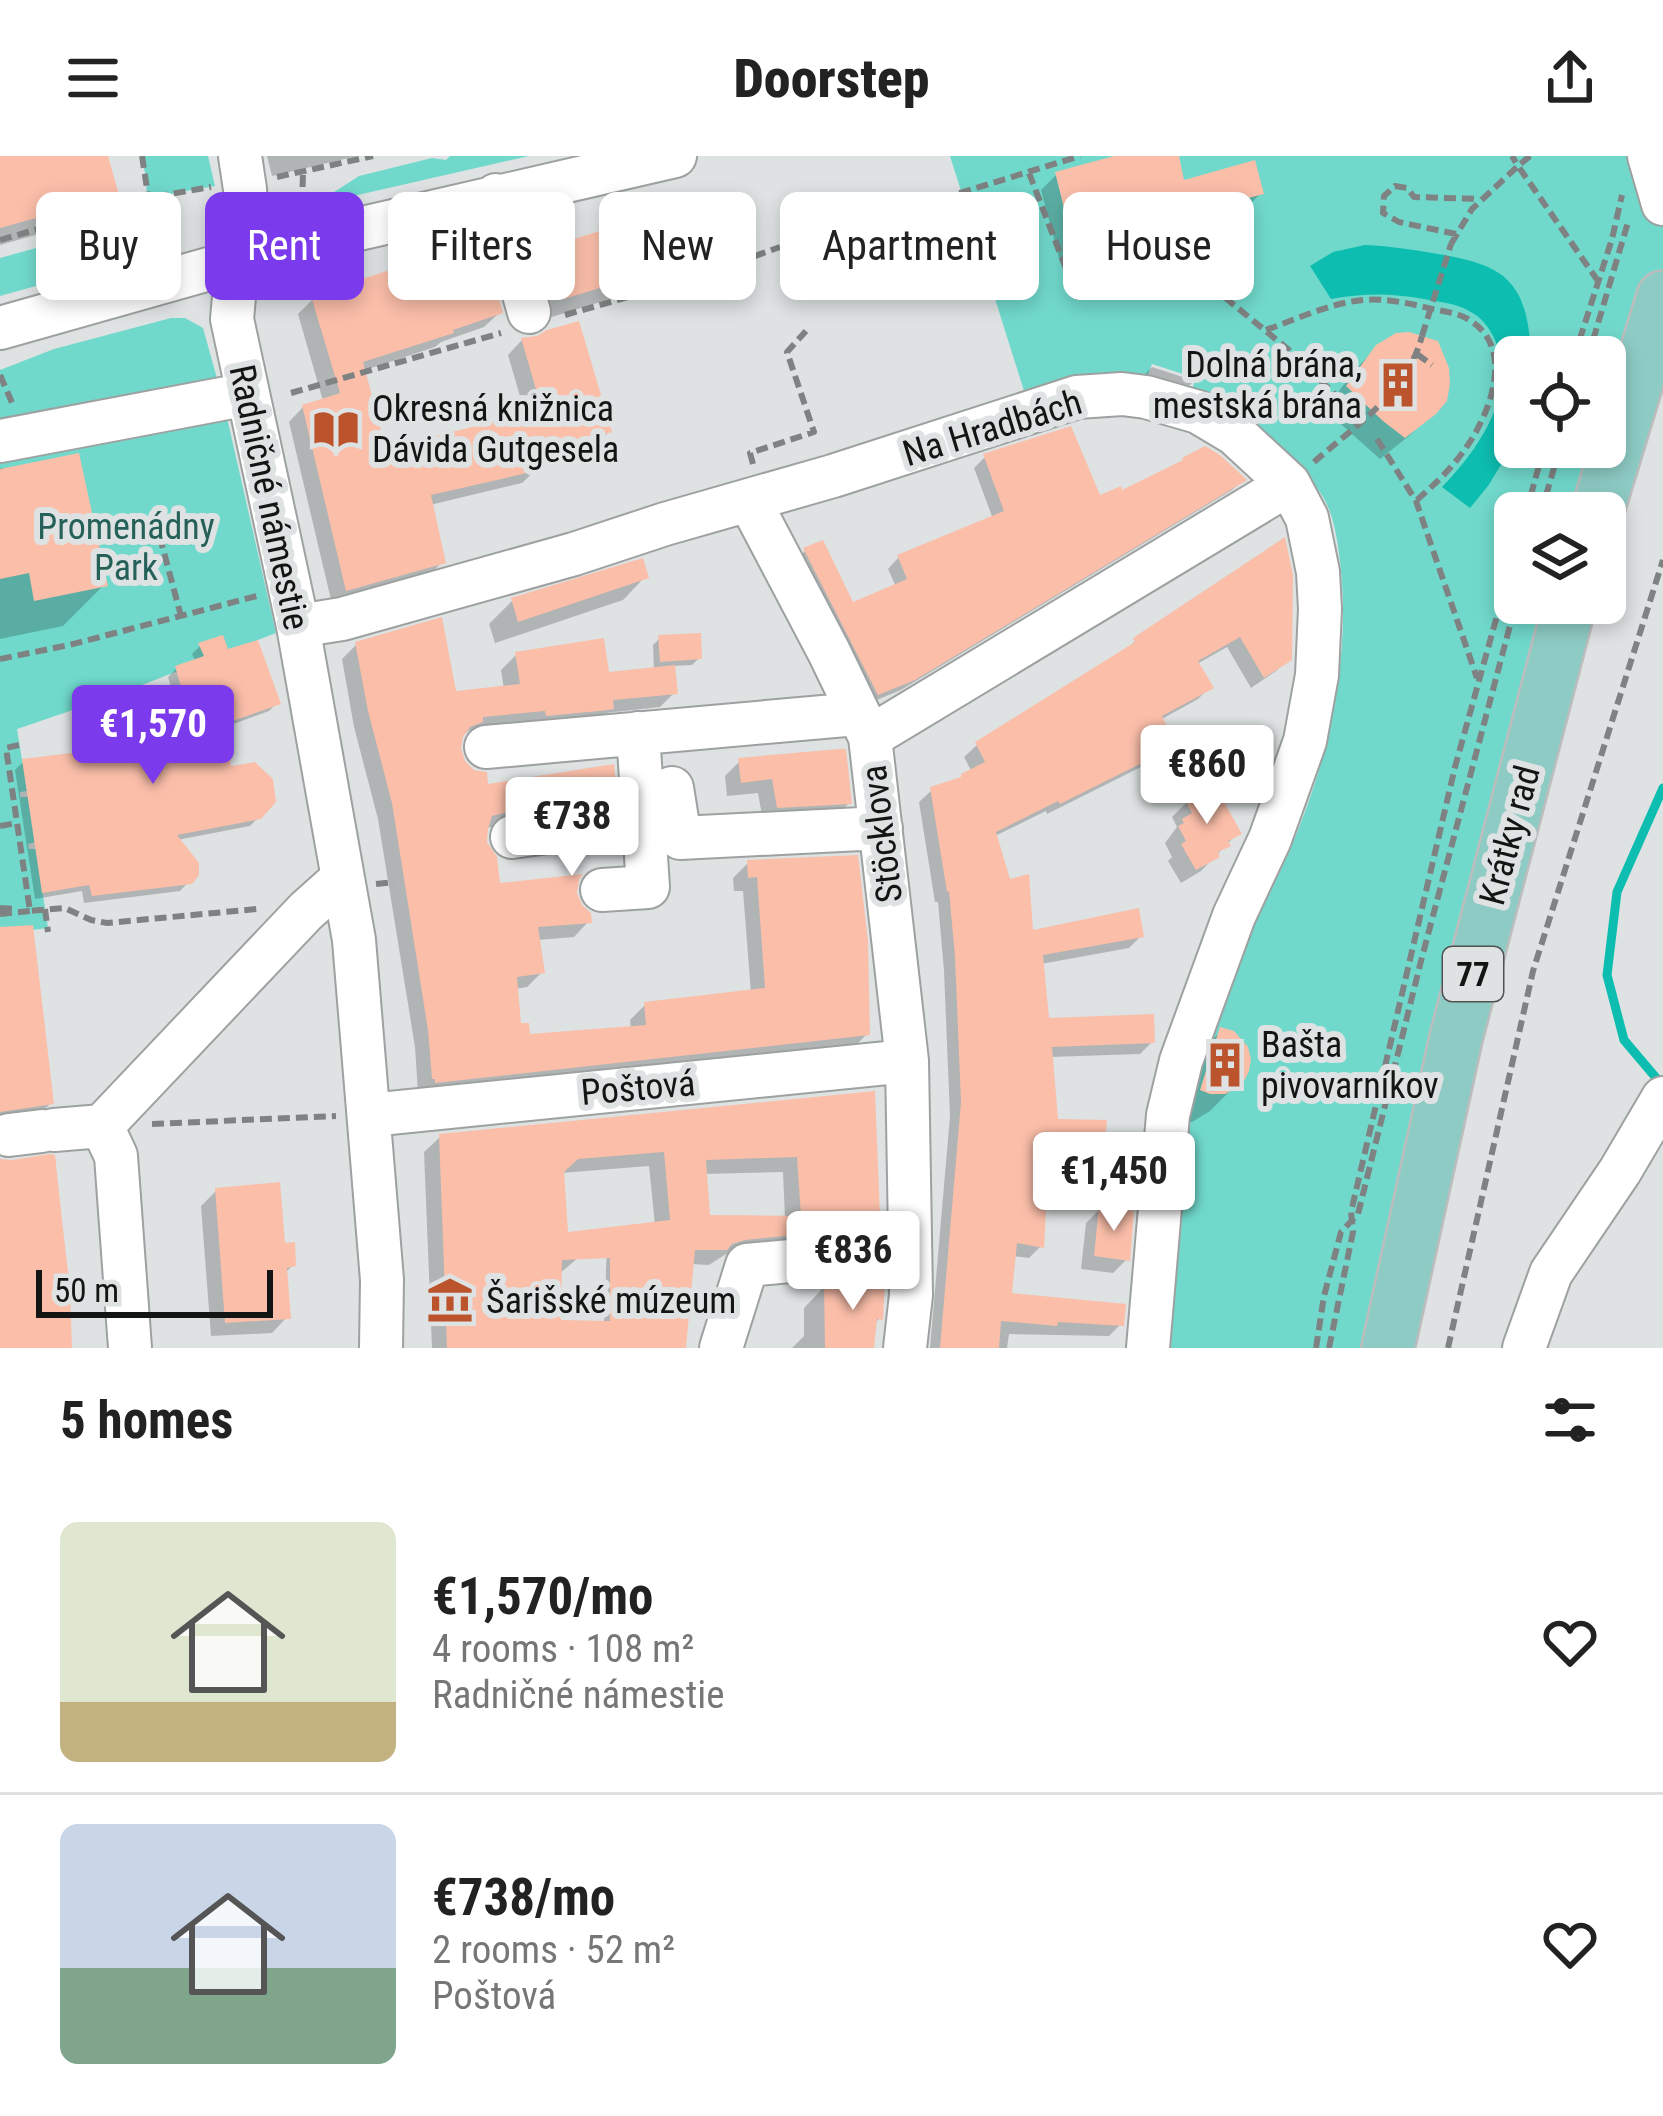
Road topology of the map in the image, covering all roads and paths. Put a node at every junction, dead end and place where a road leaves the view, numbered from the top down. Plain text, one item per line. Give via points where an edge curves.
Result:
1 (142, 156) edge
2 (373, 156) edge
3 (675, 156) edge
4 (1080, 156) edge
5 (1512, 156) edge
6 (1530, 156) edge
7 (1649, 156) edge
8 (1518, 166) junction
9 (243, 173) edge
10 (303, 173) junction
11 (1029, 173) junction
12 (147, 192) edge
13 (170, 192) edge
14 (302, 192) edge
15 (510, 192) edge
16 (964, 192) edge
17 (1622, 194) dead end
18 (1480, 200) junction
19 (1648, 203) edge
20 (36, 230) edge
21 (1456, 234) junction
22 (0, 240) edge
23 (780, 247) dead end
24 (205, 270) edge
25 (1598, 281) junction
26 (1663, 297) edge
27 (234, 300) edge
28 (527, 300) edge
29 (533, 320) junction
30 (0, 328) edge
31 (1266, 330) junction
32 (806, 331) dead end
33 (1581, 336) edge
34 (1595, 336) edge
35 (1418, 353) junction
36 (1432, 365) dead end
37 (269, 393) junction
38 (1350, 409) dead end
39 (1377, 439) dead end
40 (0, 441) edge
41 (752, 484) junction
42 (1289, 484) junction
43 (1603, 492) edge
44 (1417, 501) junction
45 (155, 519) dead end
46 (1663, 560) edge
47 (267, 593) dead end
48 (182, 616) junction
49 (1495, 624) edge
50 (1510, 624) edge
51 (1564, 624) edge
52 (298, 626) junction
53 (0, 658) edge
54 (1479, 682) junction
55 (864, 725) junction
56 (638, 733) junction
57 (19, 746) dead end
58 (486, 746) dead end
59 (2, 750) edge
60 (658, 803) junction
61 (17, 823) junction
62 (0, 826) edge
63 (881, 828) junction
64 (512, 837) dead end
65 (343, 878) junction
66 (602, 890) dead end
67 (266, 908) dead end
68 (45, 909) junction
69 (0, 911) edge
70 (30, 911) junction
71 (48, 932) dead end
72 (907, 1061) junction
73 (1654, 1113) edge
74 (370, 1115) junction
75 (102, 1126) junction
76 (35, 1132) dead end
77 (1351, 1221) junction
78 (910, 1250) junction
79 (1456, 1255) dead end
80 (1468, 1258) junction
81 (130, 1348) edge
82 (381, 1348) edge
83 (721, 1348) edge
84 (905, 1348) edge
85 (1148, 1348) edge
86 (1316, 1348) edge
87 (1329, 1348) edge
88 (1388, 1348) edge
89 (1448, 1348) edge
90 (1524, 1348) edge

1 - 12 path
2 - 10 path
3 - 15 street
4 - 11 path
5 - 8 path
6 - 8 path
7 - 19 street
8 - 18 path
8 - 25 path
9 - 10 path
9 - 13 path
10 - 14 path
11 - 16 path
11 - 31 path via 1077,297 1149,277 1186,279
17 - 25 path
18 - 21 path
18 - 21 path via 1414,197 1395,186 1384,196 1383,213 1399,222
19 - 34 path via 1627,233
20 - 22 path
21 - 35 path, bridge
23 - 29 path
24 - 30 street
25 - 33 path
26 - 43 main road
27 - 37 street, Radničné námestie via 232,319
28 - 29 street
29 - 37 path
31 - 38 path
31 - 44 path via 1334,306 1387,300 1456,314 1484,332 1495,368 1485,414 1458,460
32 - 41 path via 787,352 814,432 750,453
35 - 36 path
35 - 42 path via 1400,385
37 - 40 street
37 - 52 street, Radničné námestie
39 - 44 path
41 - 42 street, Na Hradbách via 833,476 1096,394 1198,412
41 - 52 street, Na Hradbách via 440,593
41 - 55 street
42 - 55 street, Stöcklova
42 - 85 street, Na Hradbách via 1307,518 1318,572 1317,674 1305,741 1181,1060 1168,1115
44 - 54 path
45 - 48 path
46 - 80 path via 1533,971
47 - 48 path
48 - 53 path
49 - 54 path
50 - 77 path
51 - 88 main road, Krátky rad / 77 via 1456,1038
52 - 65 street, Radničné námestie
54 - 77 path
55 - 56 street
55 - 63 street, Stöcklova
56 - 58 street
56 - 60 street
57 - 59 path
59 - 61 path
60 - 63 street via 680,838
60 - 64 street
60 - 66 street via 648,887
61 - 62 path
61 - 70 path
63 - 72 street, Stöcklova
65 - 74 street, Radničné námestie
65 - 75 street
67 - 68 path via 107,923
68 - 70 path
68 - 71 path
69 - 70 path
72 - 74 street, Poštová
72 - 78 street, Stöcklova
73 - 90 street via 1551,1273
74 - 75 path
74 - 82 street, Radničné námestie
75 - 76 street
75 - 81 street via 116,1156
77 - 86 path via 1341,1232
77 - 87 path
78 - 83 street via 748,1264
78 - 84 street, Stöcklova
79 - 80 path
80 - 89 path

